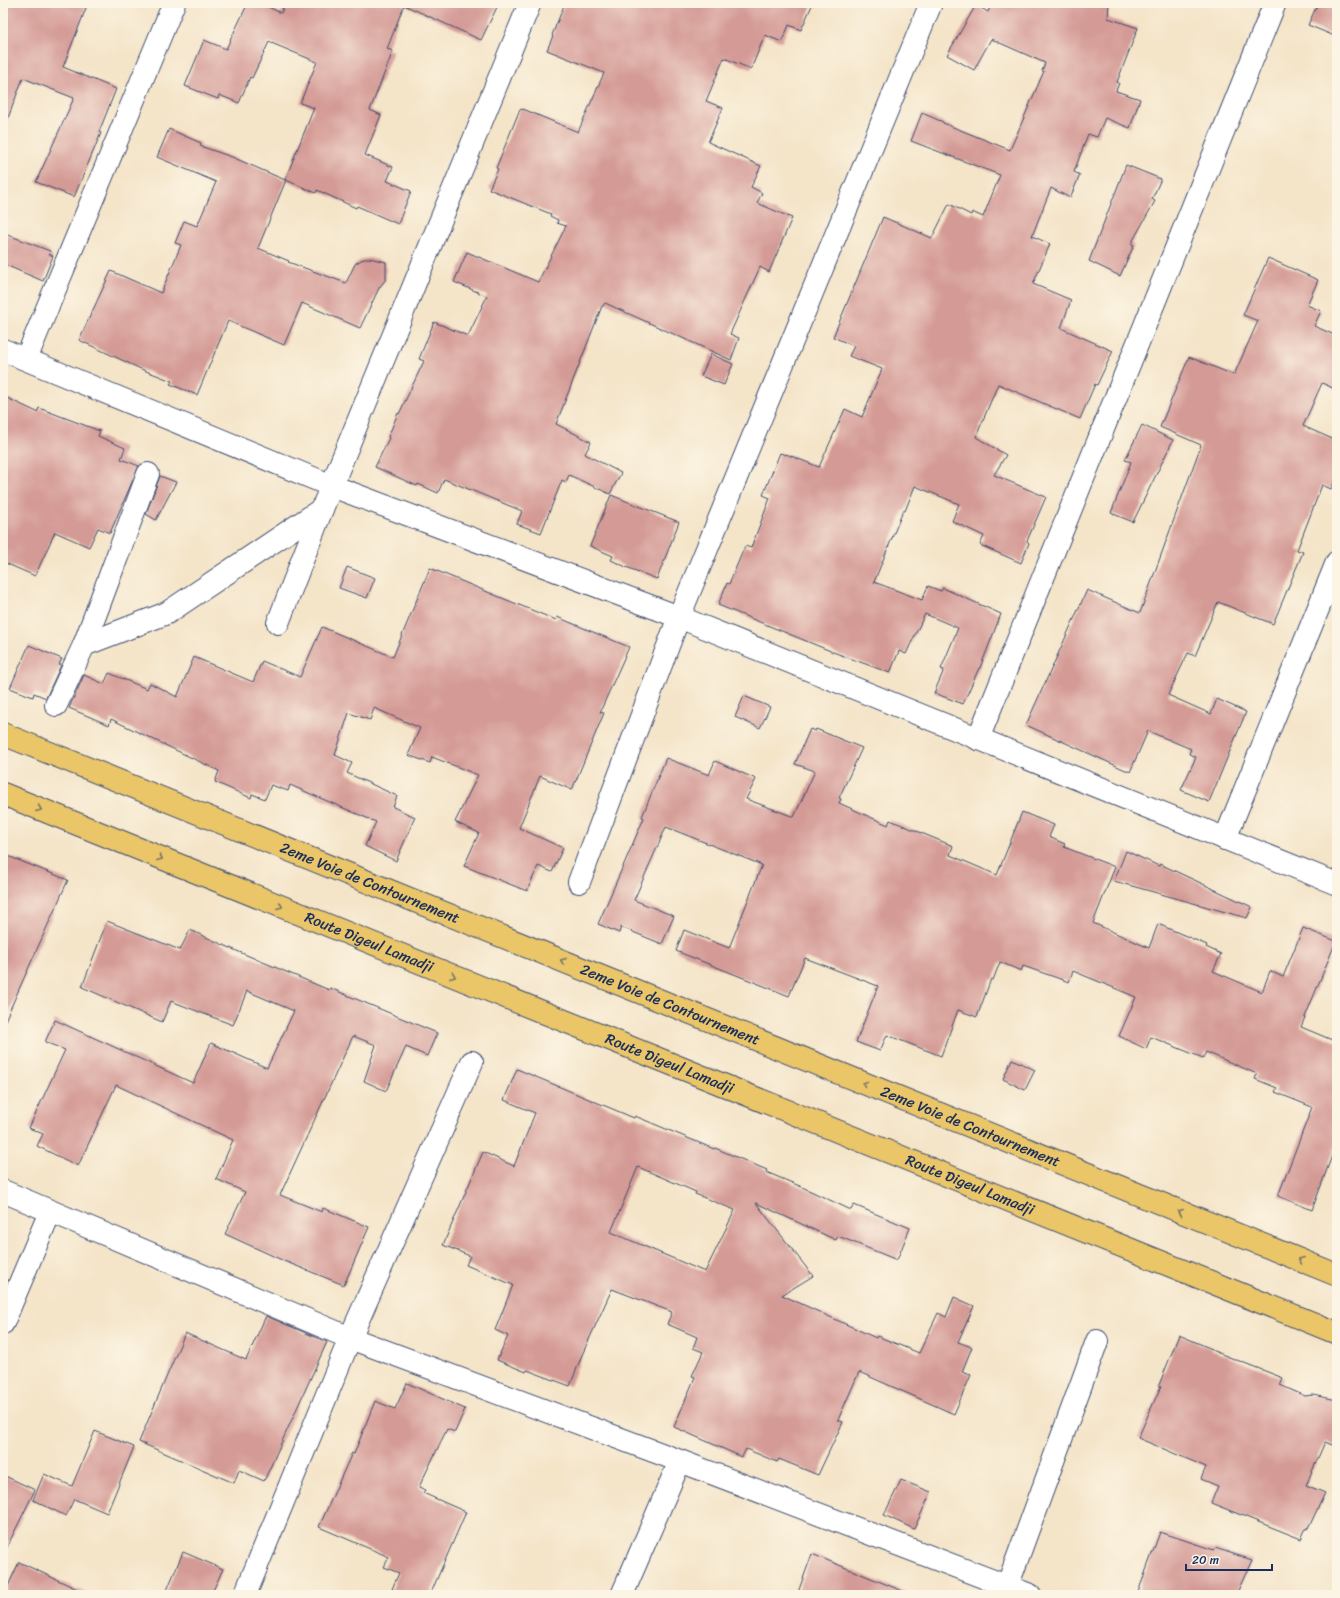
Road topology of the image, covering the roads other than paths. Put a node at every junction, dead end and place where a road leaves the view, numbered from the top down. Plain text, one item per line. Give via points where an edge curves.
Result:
1 (174, 3) edge
2 (530, 3) edge
3 (931, 3) edge
4 (1276, 3) edge
5 (3, 350) edge
6 (26, 359) junction
7 (148, 474) dead end
8 (332, 486) junction
9 (322, 509) junction
10 (1337, 562) edge
11 (679, 618) junction
12 (278, 623) dead end
13 (84, 645) junction
14 (56, 705) dead end
15 (3, 734) edge
16 (978, 740) junction
17 (3, 794) edge
18 (1224, 839) junction
19 (579, 882) dead end
20 (1337, 884) edge
21 (472, 1062) dead end
22 (3, 1191) edge
23 (50, 1212) junction
24 (1337, 1275) edge
25 (3, 1323) edge
26 (1337, 1333) edge
27 (350, 1338) junction
28 (1097, 1341) dead end
29 (680, 1461) junction
30 (1006, 1591) edge
31 (245, 1595) edge
32 (622, 1595) edge
33 (1030, 1595) edge

1 - 6 street
2 - 8 street
3 - 11 street
4 - 16 street
5 - 6 street
6 - 8 street
7 - 13 street
8 - 9 street
8 - 11 street
9 - 12 street
9 - 13 street via 167,613
10 - 18 street
11 - 16 street
11 - 19 street
13 - 14 street
24 -> 15 main road, 2eme Voie de Contournement
16 - 18 street
17 -> 26 main road, Route Digeul Lamadji
18 - 20 street
21 - 27 street
22 - 23 street
23 - 25 street
23 - 27 street
27 - 29 street
27 - 31 street
28 - 30 street
29 - 30 street
29 - 32 street
30 - 33 street

